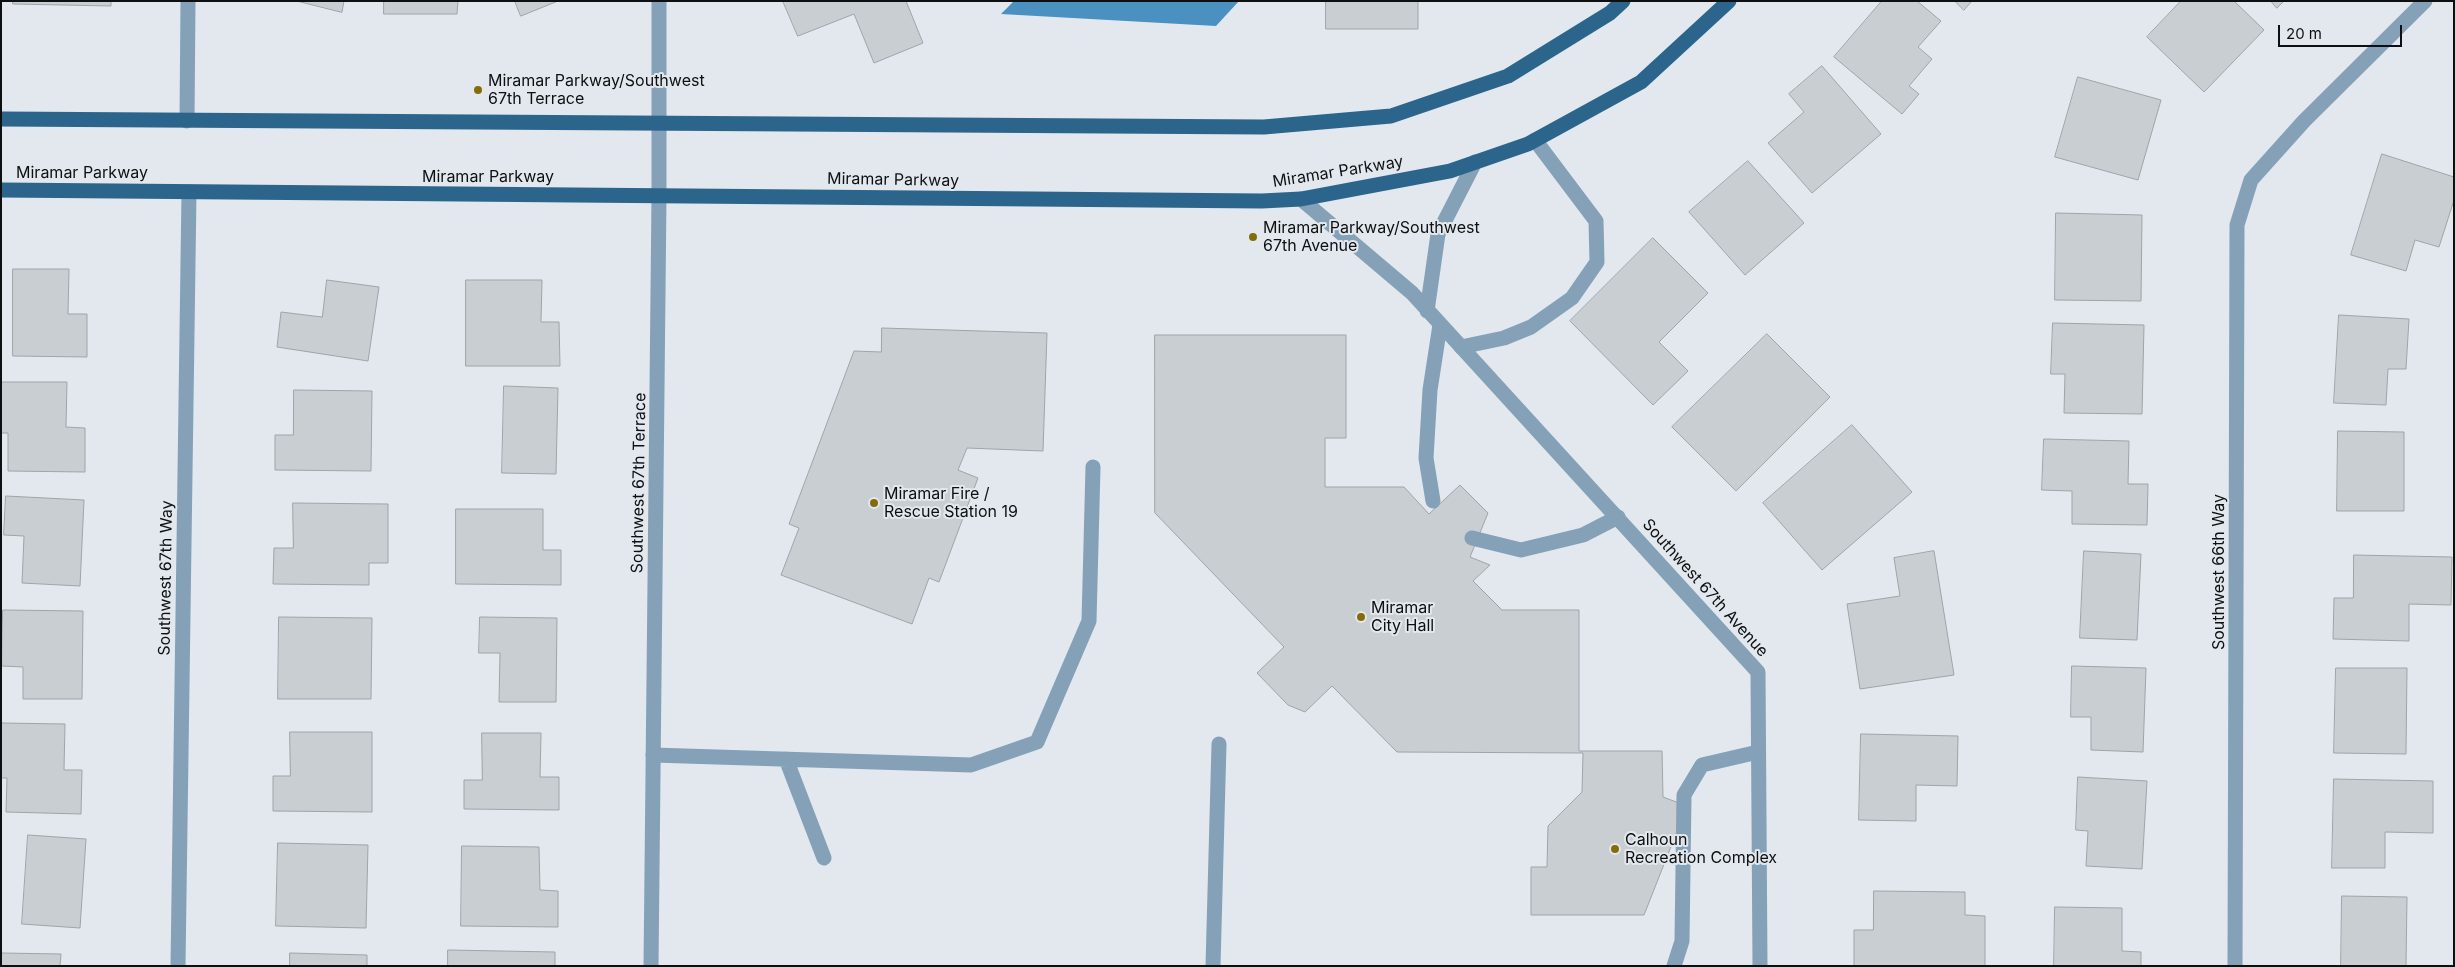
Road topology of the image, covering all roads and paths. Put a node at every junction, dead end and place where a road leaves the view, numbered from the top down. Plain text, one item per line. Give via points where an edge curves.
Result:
1 (188, 1) edge
2 (659, 1) edge
3 (1623, 1) edge
4 (1729, 1) edge
5 (2425, 1) edge
6 (1, 119) edge
7 (187, 120) junction
8 (658, 122) junction
9 (1536, 140) junction
10 (1475, 162) junction
11 (1, 190) edge
12 (189, 192) junction
13 (659, 196) junction
14 (1301, 199) junction
15 (1428, 311) junction
16 (1440, 325) junction
17 (1461, 348) junction
18 (1093, 467) dead end
19 (1433, 502) dead end
20 (1618, 517) junction
21 (1472, 538) dead end
22 (1219, 744) dead end
23 (1758, 752) junction
24 (653, 755) junction
25 (786, 759) junction
26 (824, 858) dead end
27 (178, 966) edge
28 (651, 966) edge
29 (1213, 966) edge
30 (1674, 966) edge
31 (1760, 966) edge
32 (2235, 966) edge

1 - 7 street
2 - 8 street, Southwest 67th Terrace
3 - 8 main road via 1610,13 1508,76 1391,116 1264,127
4 - 9 main road, Miramar Parkway via 1642,82
5 - 32 street, Southwest 66th Way via 2304,121 2251,180 2237,225
6 - 7 main road
7 - 8 main road
8 - 13 street, Southwest 67th Terrace
9 - 10 main road, Miramar Parkway
9 - 17 street via 1596,221 1597,262 1572,298 1531,326 1504,338
10 - 14 main road, Miramar Parkway via 1450,171
10 - 15 street via 1438,234
11 - 12 main road, Miramar Parkway
12 - 13 main road, Miramar Parkway
12 - 27 street, Southwest 67th Way
13 - 14 main road, Miramar Parkway
13 - 24 street, Southwest 67th Terrace
14 - 15 street, Southwest 67th Avenue
15 - 16 street, Southwest 67th Avenue
16 - 17 street, Southwest 67th Avenue
16 - 19 street via 1430,390 1426,458
17 - 20 street, Southwest 67th Avenue
18 - 25 street via 1089,621 1037,742 971,765
20 - 21 street via 1583,535 1521,550
20 - 23 street, Southwest 67th Avenue via 1758,672
22 - 29 street
23 - 30 street via 1702,765 1684,795 1682,941
23 - 31 street, Southwest 67th Avenue
24 - 25 street
24 - 28 street, Southwest 67th Terrace
25 - 26 street

